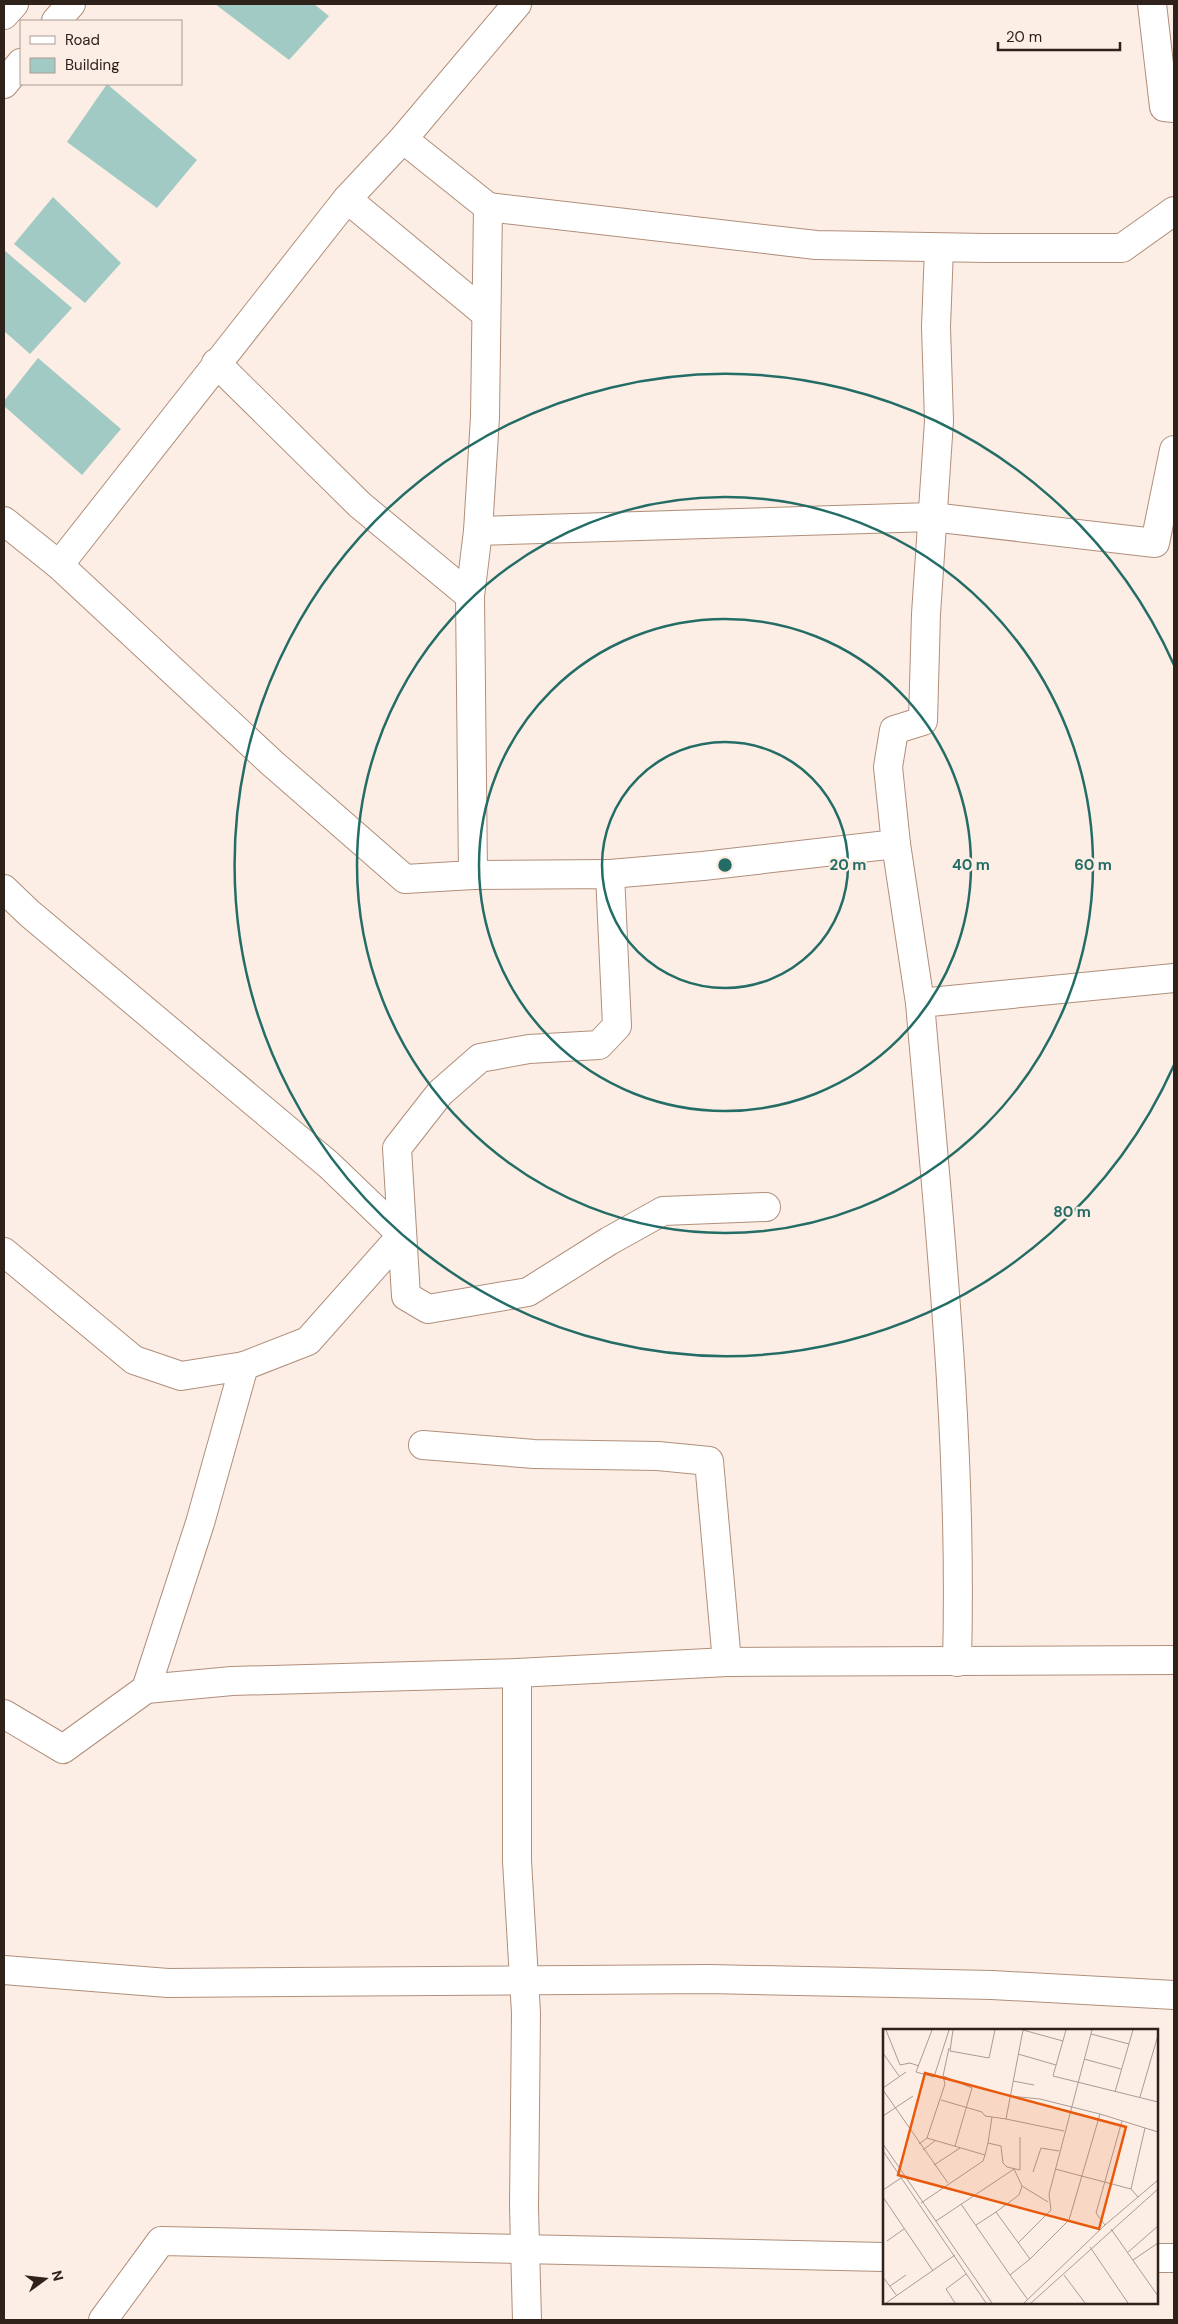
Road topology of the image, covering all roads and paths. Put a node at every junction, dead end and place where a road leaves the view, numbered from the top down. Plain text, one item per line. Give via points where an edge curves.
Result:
1 (14, 4) edge
2 (71, 4) edge
3 (517, 4) edge
4 (1152, 4) edge
5 (4, 16) edge
6 (57, 20) edge
7 (20, 64) edge
8 (4, 84) edge
9 (1174, 108) edge
10 (403, 139) junction
11 (347, 199) junction
12 (488, 207) junction
13 (1174, 211) edge
14 (939, 248) junction
15 (486, 314) junction
16 (216, 363) junction
17 (1174, 450) edge
18 (932, 517) junction
19 (4, 521) edge
20 (478, 531) junction
21 (59, 565) junction
22 (470, 596) junction
23 (896, 844) junction
24 (610, 874) junction
25 (473, 875) junction
26 (4, 889) edge
27 (1174, 978) edge
28 (920, 1003) junction
29 (766, 1207) dead end
30 (402, 1235) junction
31 (4, 1252) edge
32 (244, 1366) junction
33 (423, 1445) dead end
34 (1174, 1660) edge
35 (727, 1662) junction
36 (957, 1662) junction
37 (517, 1673) junction
38 (146, 1689) junction
39 (4, 1714) edge
40 (4, 1970) edge
41 (524, 1980) junction
42 (1174, 1995) edge
43 (525, 2248) junction
44 (883, 2256) edge
45 (1158, 2258) edge
46 (1174, 2258) edge
47 (103, 2320) edge
48 (527, 2320) edge

1 - 5 street
2 - 6 street
3 - 10 street
4 - 9 street via 1164,107
7 - 8 street
10 - 11 street
10 - 12 street
11 - 15 street
11 - 16 street
12 - 14 street via 816,245
12 - 15 street
13 - 14 street via 1122,248
14 - 18 street via 936,327 939,421
15 - 20 street
16 - 21 street
16 - 22 street via 360,505
17 - 18 street via 1155,543
18 - 20 street
18 - 23 street via 923,721 894,730 888,767
19 - 21 street
20 - 22 street
21 - 25 street via 272,763 405,879
22 - 25 street
23 - 24 street
23 - 28 street
24 - 25 street
24 - 30 street via 617,1026 599,1045 528,1049 480,1058 440,1093 397,1148
26 - 30 street via 329,1165
27 - 28 street
28 - 36 street via 944,1275 954,1450 959,1574
29 - 30 street via 663,1211 528,1292 428,1309 406,1296
30 - 32 street via 308,1342
31 - 32 street via 134,1360 181,1376
32 - 38 street via 200,1523
33 - 35 street via 534,1454 658,1456 709,1461
34 - 36 street
35 - 36 street
35 - 37 street
37 - 38 street via 232,1681
37 - 41 street via 517,1861
38 - 39 street via 63,1749
40 - 41 street via 168,1983
41 - 42 street via 708,1978 982,1984
41 - 43 street
43 - 44 street
43 - 47 street via 162,2241
43 - 48 street
45 - 46 street

